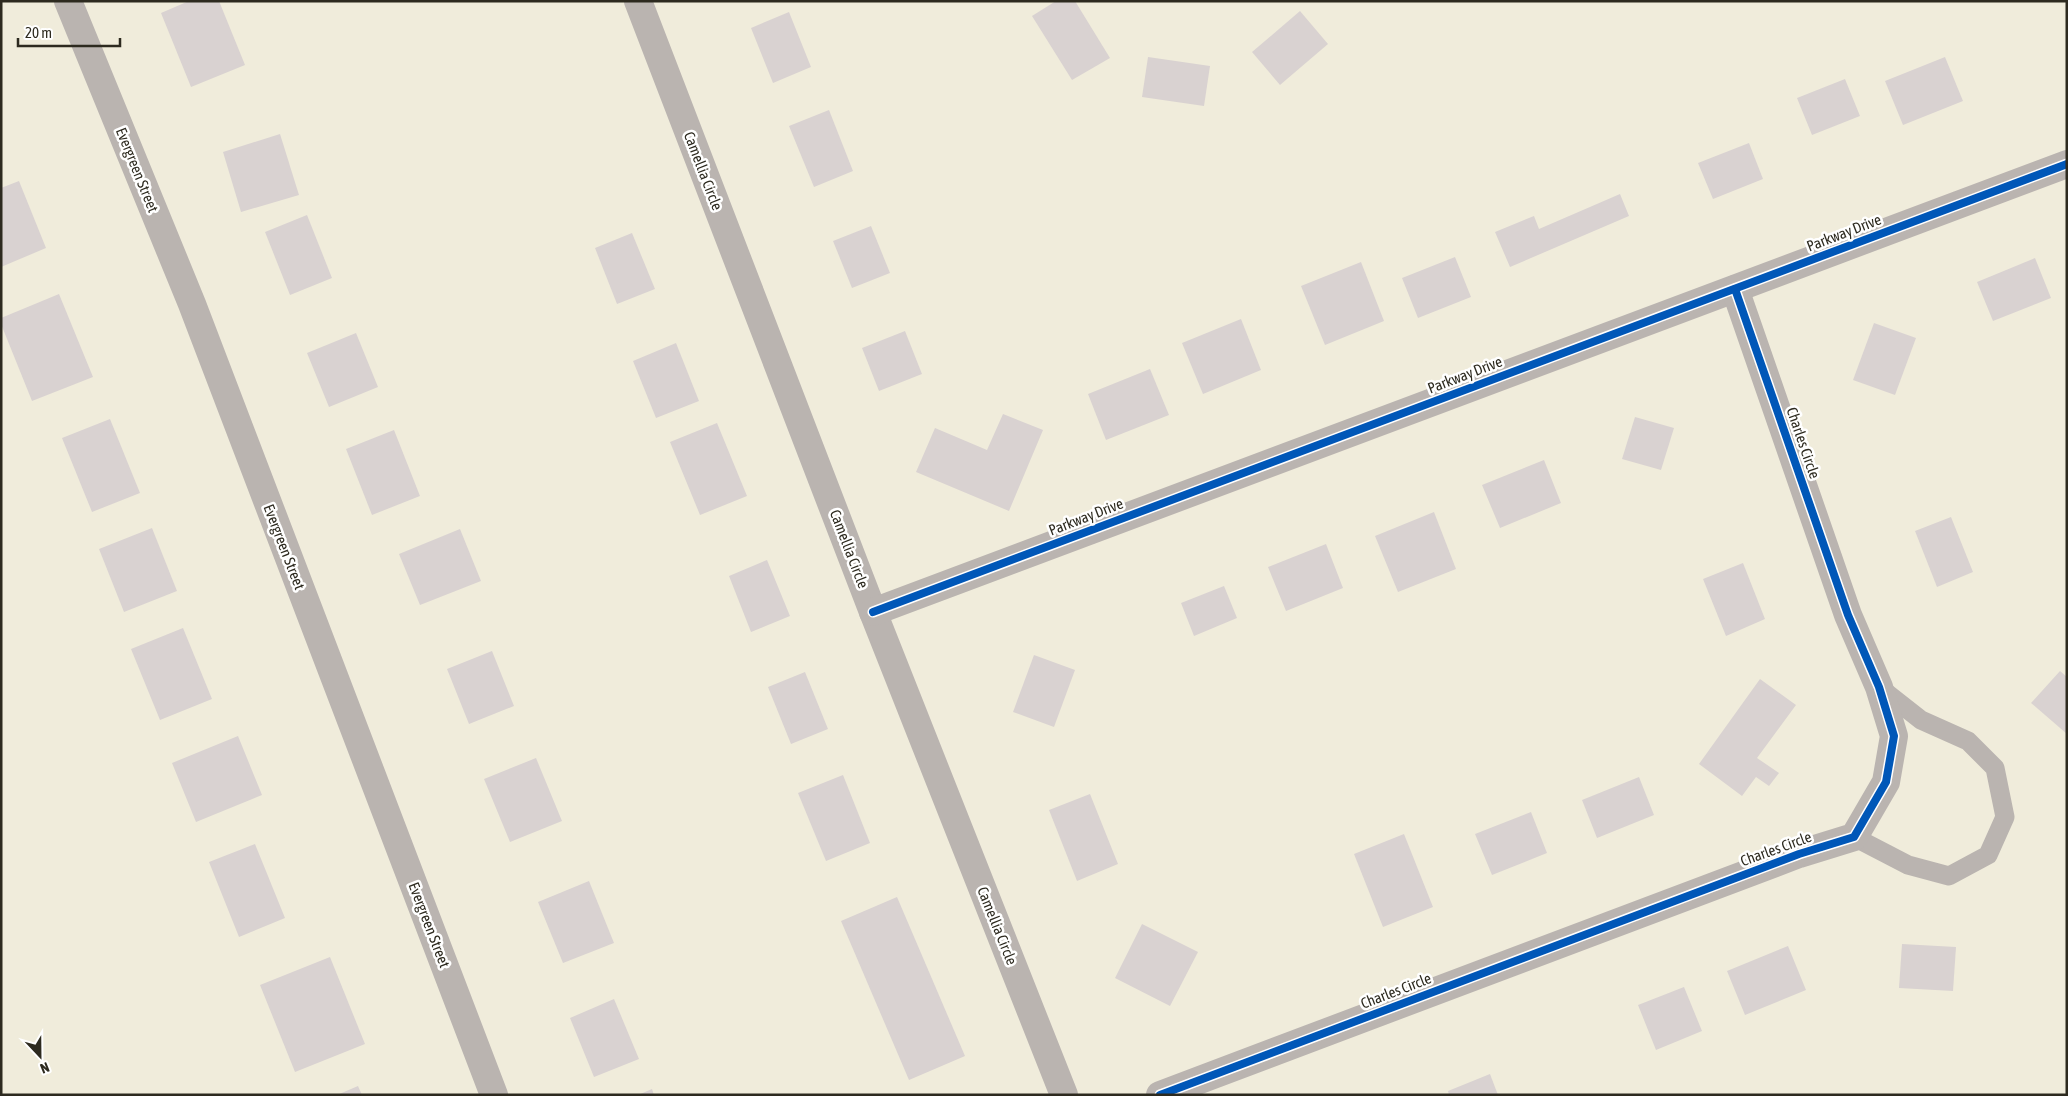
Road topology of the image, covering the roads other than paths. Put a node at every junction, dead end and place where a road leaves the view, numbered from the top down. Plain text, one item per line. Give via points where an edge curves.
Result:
1 (68, 1) edge
2 (638, 1) edge
3 (2067, 164) edge
4 (1735, 289) junction
5 (873, 612) junction
6 (1879, 687) junction
7 (1854, 837) junction
8 (494, 1095) edge
9 (1064, 1095) edge
10 (1160, 1095) edge

1 - 8 street, Evergreen Street via 192,304
2 - 5 street, Camellia Circle
3 - 4 street, Parkway Drive
4 - 5 street, Parkway Drive
4 - 6 street, Charles Circle via 1848,615
5 - 9 street, Camellia Circle
6 - 7 street, Charles Circle via 1894,736 1886,782
6 - 7 lane via 1921,720 1968,740 1995,768 2005,817 1988,855 1949,876 1908,865
7 - 10 street, Charles Circle via 1799,854

